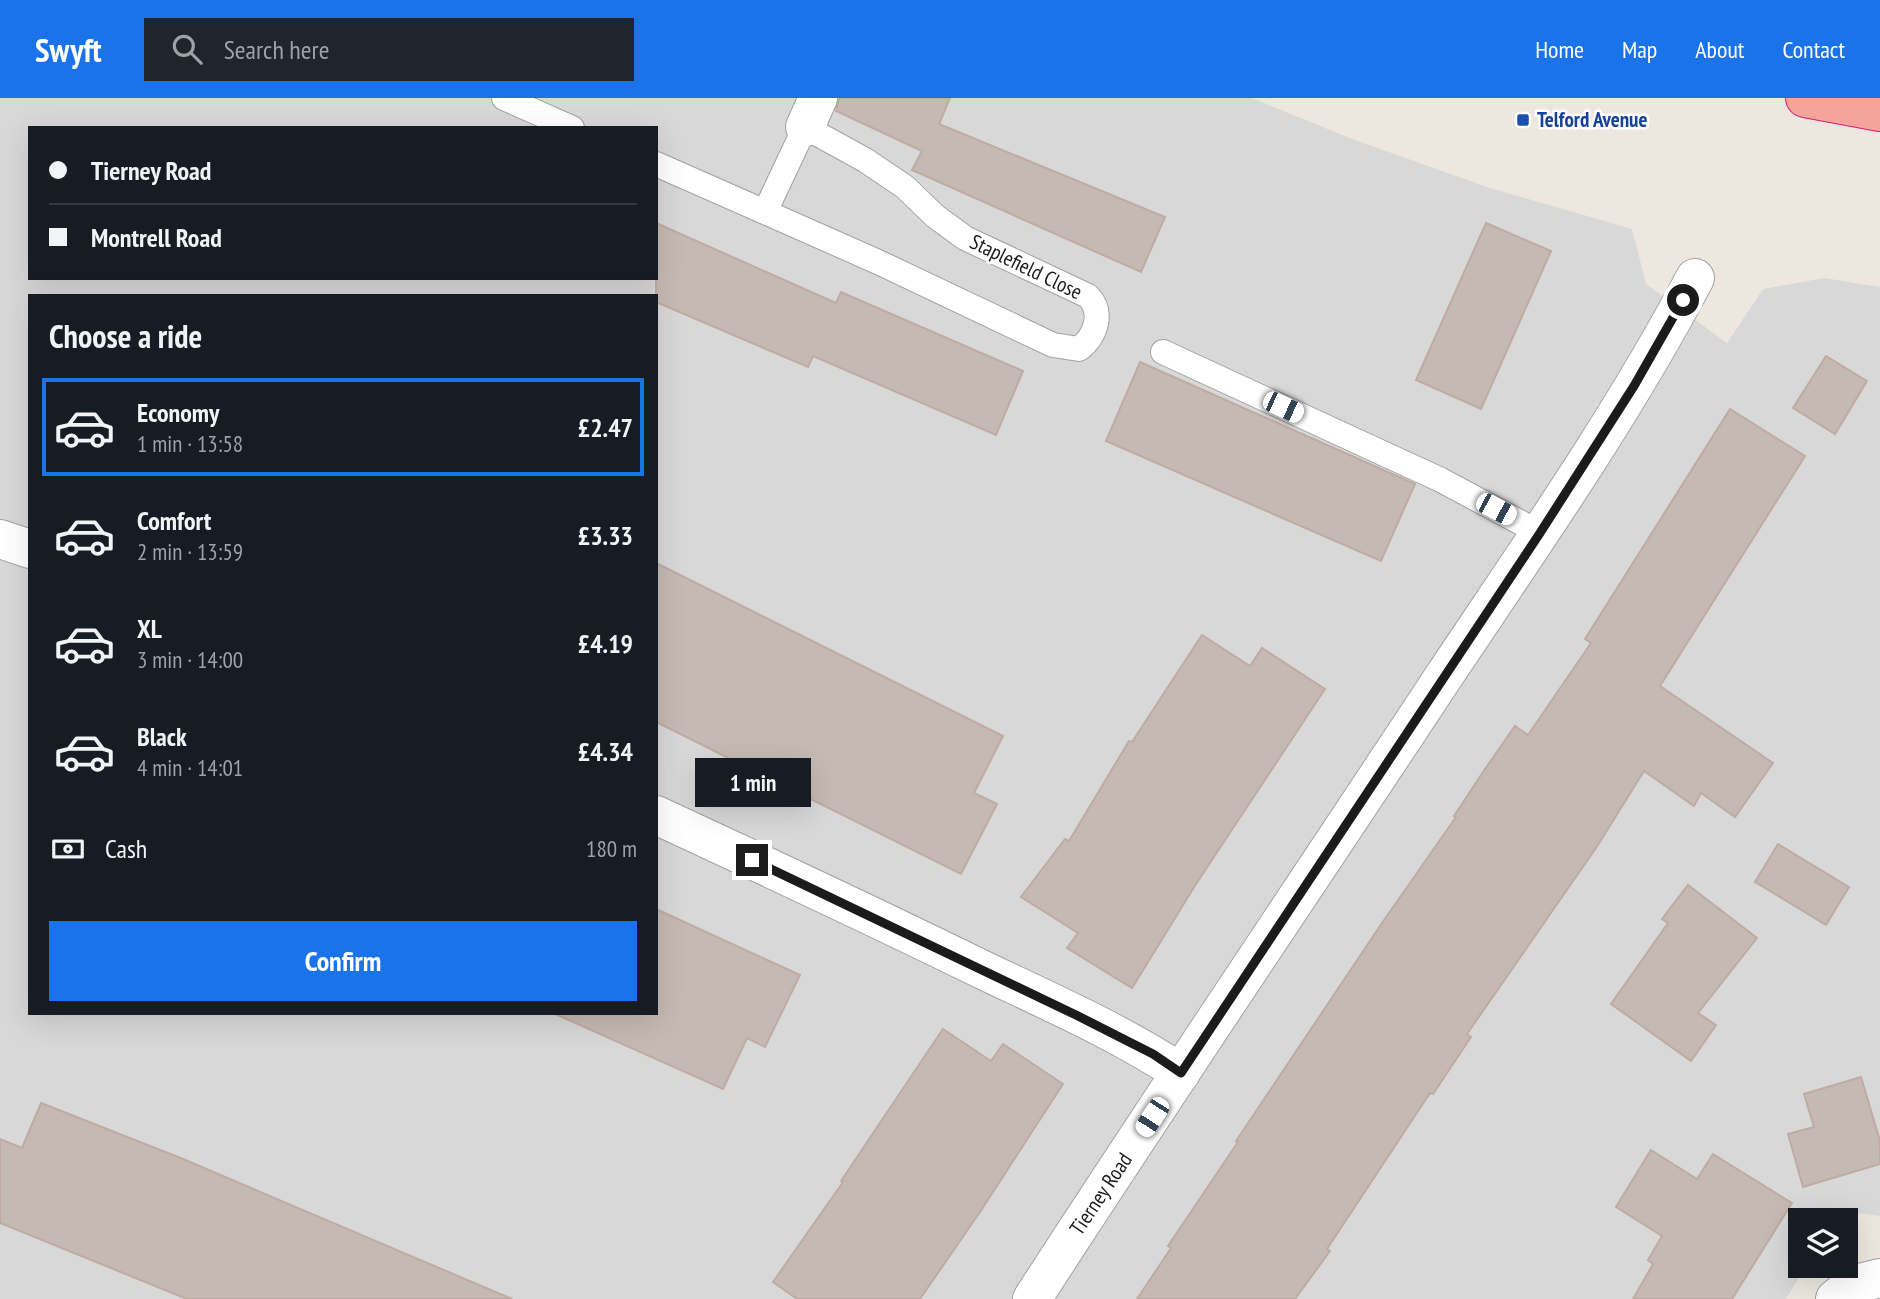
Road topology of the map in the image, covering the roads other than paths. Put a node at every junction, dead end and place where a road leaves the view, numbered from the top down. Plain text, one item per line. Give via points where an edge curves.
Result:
1 (504, 98) edge
2 (1805, 98) edge
3 (1866, 107) edge
4 (812, 113) edge
5 (567, 126) edge
6 (658, 165) edge
7 (765, 212) junction
8 (1695, 278) dead end
9 (1163, 352) dead end
10 (1540, 533) junction
11 (0, 539) edge
12 (28, 548) edge
13 (658, 816) edge
14 (1181, 1073) junction
15 (1880, 1278) edge
16 (1031, 1299) edge
17 (1835, 1299) edge

1 - 5 lane
2 - 3 highway
4 - 7 lane, Staplefield Close
4 - 7 lane, Staplefield Close via 965,238 1088,296 1098,312 1096,326 1079,349 1053,345
6 - 7 lane, Staplefield Close
8 - 10 street, Tierney Road via 1634,386
9 - 10 lane via 1441,480
10 - 14 street, Tierney Road
11 - 12 street
13 - 14 street via 1076,1015
14 - 16 street, Tierney Road
15 - 17 street via 1852,1284

